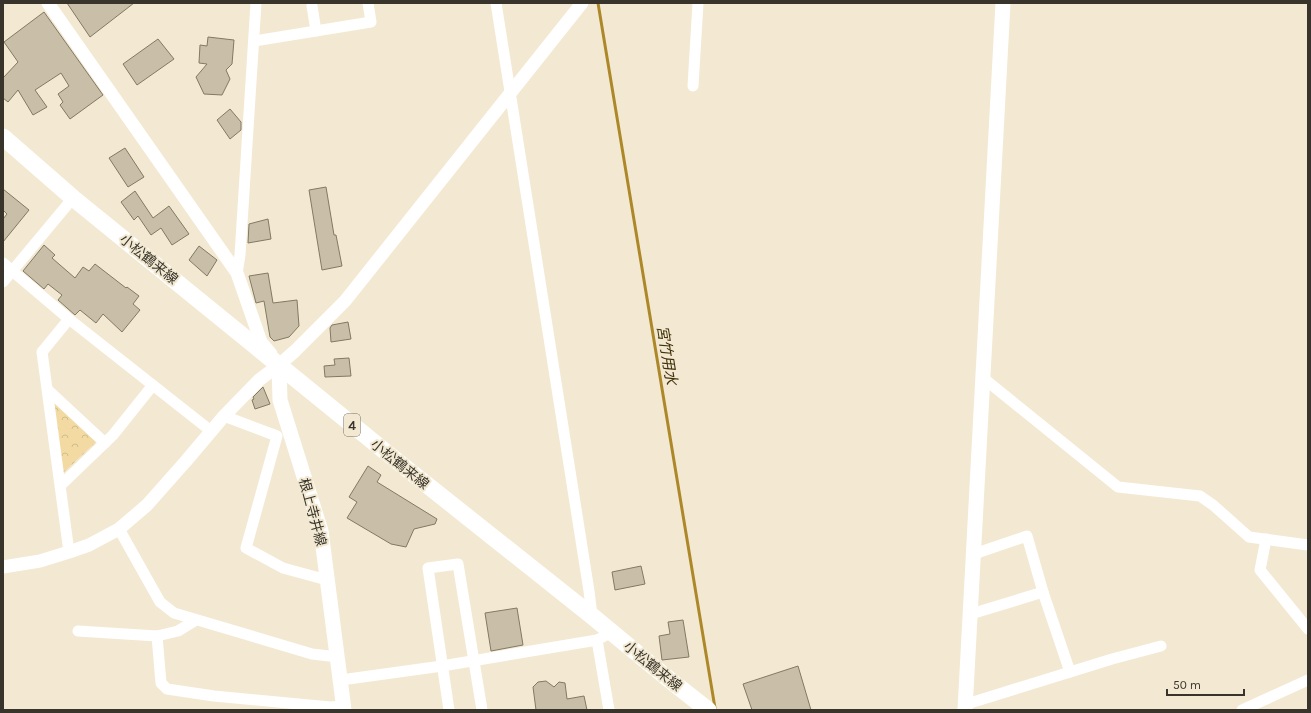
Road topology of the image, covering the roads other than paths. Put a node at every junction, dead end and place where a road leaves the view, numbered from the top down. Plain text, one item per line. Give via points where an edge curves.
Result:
1 (48, 3) edge
2 (256, 3) edge
3 (368, 3) edge
4 (496, 3) edge
5 (582, 3) edge
6 (698, 3) edge
7 (1003, 3) edge
8 (312, 6) dead end
9 (316, 30) junction
10 (254, 40) junction
11 (693, 86) dead end
12 (511, 93) junction
13 (3, 137) edge
14 (73, 198) junction
15 (3, 263) edge
16 (12, 271) junction
17 (237, 273) junction
18 (3, 282) edge
19 (69, 319) junction
20 (279, 365) junction
21 (982, 377) junction
22 (153, 385) junction
23 (48, 390) junction
24 (224, 416) junction
25 (211, 431) junction
26 (105, 443) junction
27 (60, 485) junction
28 (119, 529) junction
29 (1266, 539) junction
30 (1308, 545) edge
31 (68, 552) junction
32 (974, 554) junction
33 (3, 567) edge
34 (327, 580) junction
35 (1043, 592) junction
36 (971, 614) junction
37 (592, 616) junction
38 (196, 620) junction
39 (1308, 629) edge
40 (78, 631) dead end
41 (612, 632) junction
42 (158, 636) junction
43 (597, 640) junction
44 (1161, 646) dead end
45 (338, 658) junction
46 (473, 661) junction
47 (442, 666) junction
48 (1070, 672) junction
49 (341, 680) junction
50 (1308, 680) edge
51 (344, 708) edge
52 (965, 708) edge
53 (706, 709) edge
54 (449, 710) edge
55 (482, 710) edge
56 (609, 710) edge
57 (1242, 710) edge

1 - 17 street
2 - 10 street
3 - 9 street via 371,22
4 - 12 street
5 - 12 street
6 - 11 street
7 - 21 main road
8 - 9 street
9 - 10 street
10 - 17 street
12 - 20 street via 345,301
12 - 37 street
13 - 14 main road, 小松鶴来線 / 4
14 - 16 street
14 - 20 main road, 小松鶴来線 / 4
15 - 16 street
16 - 18 street
16 - 19 street
17 - 20 street via 261,342
19 - 22 street
19 - 23 street via 42,352
20 - 24 street via 259,380
20 - 34 main road, 根上寺井線 via 280,400 321,531
20 - 37 main road, 小松鶴来線 / 4
21 - 29 street via 1118,487 1200,496 1249,537
21 - 32 main road
22 - 25 street
22 - 26 street
23 - 26 street
23 - 27 street
24 - 25 street
24 - 34 street via 277,436 246,548 283,568
25 - 28 street via 147,505
26 - 27 street
27 - 31 street
28 - 31 street via 89,545
28 - 38 street via 160,602 174,613
29 - 30 street
29 - 39 street via 1260,570
31 - 33 street via 40,561
32 - 35 street via 1027,536
32 - 36 main road
34 - 45 main road, 根上寺井線
35 - 36 street
35 - 48 street
36 - 52 main road
37 - 41 main road, 小松鶴来線 / 4
38 - 42 street via 178,631
38 - 45 street via 312,654
40 - 42 street
41 - 43 street
41 - 53 main road, 小松鶴来線 / 4
42 - 51 street via 161,683 167,689
43 - 46 street
43 - 56 street
44 - 48 street
45 - 49 main road, 根上寺井線
46 - 47 street
46 - 47 street via 458,564 428,568
46 - 55 street
47 - 49 street
47 - 54 street
48 - 52 street via 970,703
49 - 51 main road, 根上寺井線
50 - 57 street

